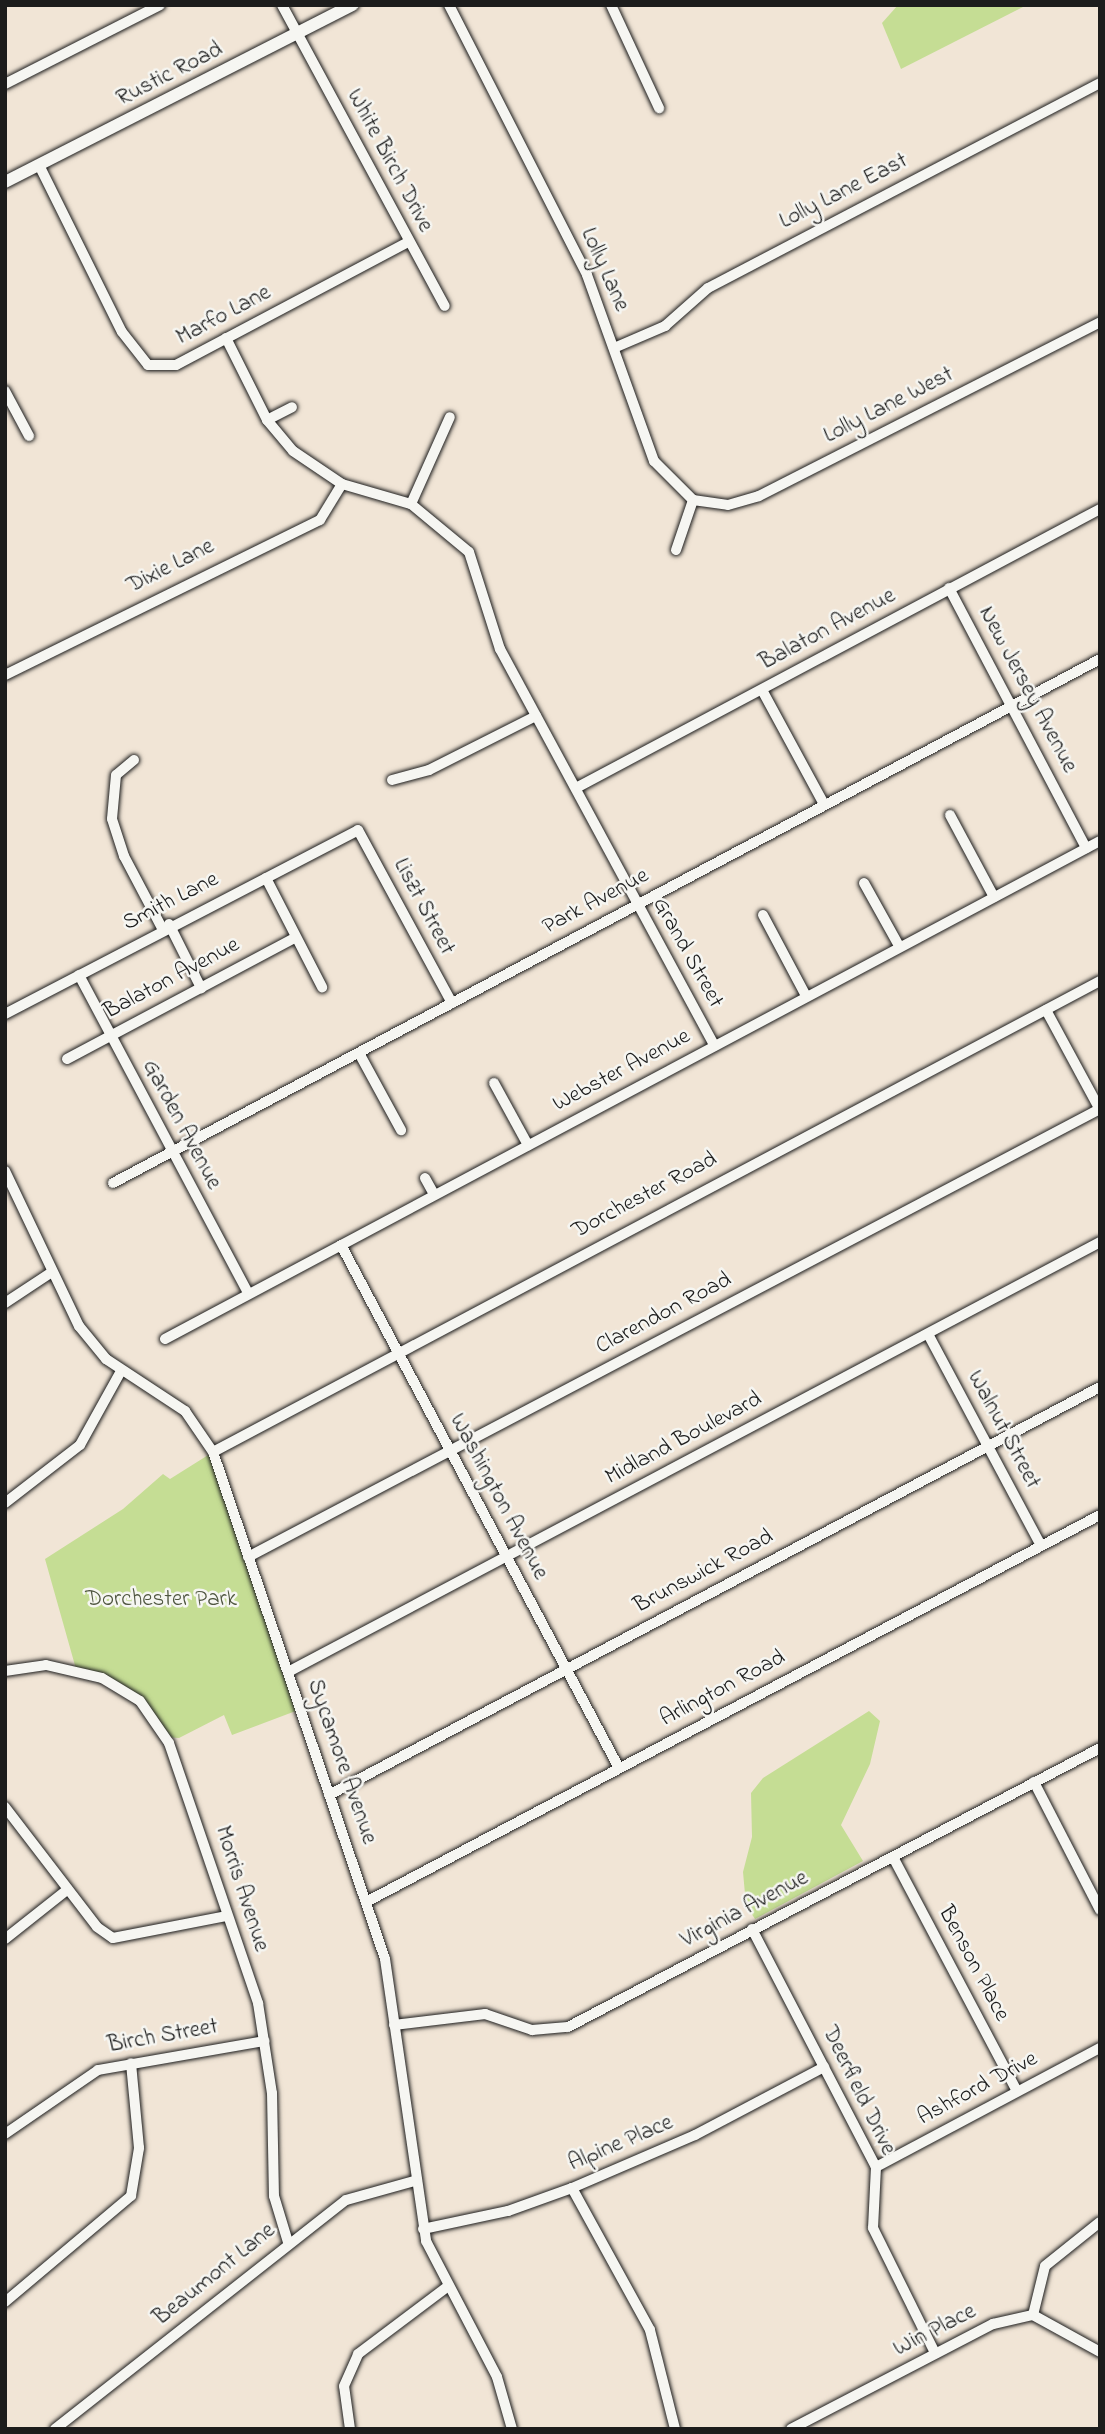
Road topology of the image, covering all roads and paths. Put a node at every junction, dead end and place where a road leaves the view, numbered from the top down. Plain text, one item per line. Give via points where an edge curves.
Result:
1 (160, 5) edge
2 (282, 5) edge
3 (353, 5) edge
4 (449, 5) edge
5 (611, 5) edge
6 (298, 34) junction
7 (5, 83) edge
8 (1100, 83) edge
9 (659, 108) dead end
10 (39, 165) junction
11 (5, 182) edge
12 (408, 242) junction
13 (445, 306) dead end
14 (1100, 322) edge
15 (226, 338) junction
16 (614, 348) junction
17 (5, 391) edge
18 (292, 408) dead end
19 (450, 417) dead end
20 (267, 420) junction
21 (29, 436) dead end
22 (342, 484) junction
23 (693, 500) junction
24 (411, 504) junction
25 (1100, 509) edge
26 (676, 550) dead end
27 (949, 589) junction
28 (1100, 659) edge
29 (5, 675) edge
30 (762, 690) junction
31 (1012, 707) junction
32 (536, 716) junction
33 (134, 760) dead end
34 (392, 780) dead end
35 (576, 788) junction
36 (824, 804) junction
37 (950, 815) dead end
38 (358, 830) joint
39 (1100, 841) edge
40 (1086, 848) junction
41 (266, 878) junction
42 (864, 883) dead end
43 (994, 897) junction
44 (636, 904) junction
45 (763, 915) dead end
46 (166, 926) junction
47 (296, 937) junction
48 (899, 946) junction
49 (79, 975) junction
50 (1100, 981) edge
51 (321, 987) dead end
52 (201, 988) junction
53 (806, 996) junction
54 (452, 1003) junction
55 (1046, 1010) junction
56 (5, 1014) edge
57 (110, 1035) junction
58 (715, 1046) junction
59 (359, 1053) junction
60 (67, 1059) dead end
61 (494, 1083) dead end
62 (1100, 1109) edge
63 (401, 1130) dead end
64 (528, 1145) junction
65 (172, 1153) junction
66 (5, 1171) edge
67 (425, 1178) dead end
68 (113, 1183) dead end
69 (433, 1194) junction
70 (1100, 1242) edge
71 (341, 1245) junction
72 (52, 1272) junction
73 (248, 1293) junction
74 (5, 1303) edge
75 (928, 1334) junction
76 (165, 1339) dead end
77 (398, 1352) junction
78 (121, 1371) junction
79 (1100, 1387) edge
80 (988, 1446) junction
81 (450, 1450) junction
82 (213, 1452) junction
83 (5, 1503) edge
84 (1100, 1515) edge
85 (1041, 1546) junction
86 (248, 1557) junction
87 (506, 1557) junction
88 (566, 1668) junction
89 (5, 1671) edge
90 (288, 1672) junction
91 (1100, 1748) edge
92 (619, 1768) junction
93 (1034, 1782) junction
94 (330, 1795) junction
95 (5, 1807) edge
96 (893, 1857) junction
97 (68, 1889) junction
98 (366, 1902) junction
99 (1100, 1910) edge
100 (226, 1916) junction
101 (752, 1929) junction
102 (5, 1939) edge
103 (394, 2025) junction
104 (264, 2041) junction
105 (1100, 2048) edge
106 (131, 2063) junction
107 (824, 2067) junction
108 (1017, 2091) junction
109 (5, 2134) edge
110 (876, 2167) junction
111 (414, 2181) junction
112 (572, 2188) junction
113 (1100, 2222) edge
114 (423, 2229) junction
115 (288, 2242) junction
116 (447, 2287) junction
117 (5, 2302) edge
118 (1033, 2315) junction
119 (1100, 2352) edge
120 (935, 2353) junction
121 (55, 2429) edge
122 (350, 2429) edge
123 (512, 2429) edge
124 (675, 2429) edge
125 (791, 2429) edge

1 - 7 street
2 - 6 street, White Birch Drive
3 - 6 street, Rustic Road
4 - 16 street, Lolly Lane via 587,275
5 - 9 street
6 - 10 street, Rustic Road
6 - 12 street, White Birch Drive
8 - 16 street, Lolly Lane East via 720,282 664,326
10 - 11 street, Rustic Road
10 - 15 street, Marfo Lane via 122,332 148,365 176,365
12 - 13 street, White Birch Drive
12 - 15 street, Marfo Lane
14 - 23 street, Lolly Lane West via 759,496 728,505
15 - 20 street
16 - 23 street, Lolly Lane via 660,471
17 - 21 street
18 - 20 street
19 - 24 street
20 - 22 street via 293,452
22 - 24 street
22 - 29 street, Dixie Lane via 320,520
23 - 26 street
24 - 32 street via 469,552 495,638
25 - 27 street, Balaton Avenue
27 - 30 street, Balaton Avenue
27 - 31 street, New Jersey Avenue
28 - 31 street, Park Avenue
30 - 35 street, Balaton Avenue
30 - 36 street
31 - 36 street, Park Avenue
31 - 40 street, New Jersey Avenue
32 - 34 street via 429,770
32 - 35 street, Grand Street
33 - 46 street via 116,775 112,818 124,856
35 - 44 street, Grand Street
36 - 44 street, Park Avenue
37 - 43 street
38 - 41 street, Smith Lane
38 - 54 street, Liszt Street
39 - 40 street, Webster Avenue
40 - 43 street, Webster Avenue
41 - 46 street, Smith Lane
41 - 47 street
42 - 48 street
43 - 48 street, Webster Avenue
44 - 54 street, Park Avenue
44 - 58 street, Grand Street
45 - 53 street
46 - 49 street, Smith Lane
46 - 52 street
47 - 51 street
47 - 52 street, Balaton Avenue
48 - 53 street, Webster Avenue
49 - 56 street, Smith Lane
49 - 57 street, Garden Avenue
50 - 55 street, Dorchester Road
52 - 57 street, Balaton Avenue
53 - 58 street, Webster Avenue
54 - 59 street, Park Avenue
55 - 62 street
55 - 77 street, Dorchester Road
57 - 60 street, Balaton Avenue
57 - 65 street, Garden Avenue
58 - 64 street, Webster Avenue
59 - 63 street
59 - 65 street, Park Avenue
61 - 64 street
62 - 81 street, Clarendon Road
64 - 69 street, Webster Avenue
65 - 68 street, Park Avenue
65 - 73 street, Garden Avenue
66 - 72 street, Sycamore Avenue
67 - 69 street
69 - 71 street, Webster Avenue
70 - 75 street, Midland Boulevard
71 - 73 street, Webster Avenue
71 - 77 street, Washington Avenue
72 - 74 street
72 - 78 street, Sycamore Avenue via 79,1326
73 - 76 street, Webster Avenue
75 - 80 street, Walnut Street
75 - 87 street, Midland Boulevard
77 - 81 street, Washington Avenue
77 - 82 street, Dorchester Road
78 - 82 street, Sycamore Avenue via 185,1411
78 - 83 street via 73,1453
79 - 80 street, Brunswick Road
80 - 85 street, Walnut Street
80 - 88 street, Brunswick Road
81 - 86 street, Clarendon Road
81 - 87 street, Washington Avenue
82 - 86 street, Sycamore Avenue
84 - 85 street, Arlington Road
85 - 92 street, Arlington Road
86 - 90 street, Sycamore Avenue
87 - 88 street, Washington Avenue
87 - 90 street, Midland Boulevard
88 - 92 street, Washington Avenue
88 - 94 street, Brunswick Road
89 - 100 street, Morris Avenue via 34,1665 76,1669 122,1688 149,1710 177,1761
90 - 94 street, Sycamore Avenue
91 - 93 street, Virginia Avenue
92 - 98 street, Arlington Road
93 - 96 street, Virginia Avenue
93 - 99 street
94 - 98 street, Sycamore Avenue
95 - 97 street
96 - 101 street, Virginia Avenue
96 - 108 street, Benson Place
97 - 100 street via 113,1938
97 - 102 street
98 - 103 street, Sycamore Avenue via 385,1959
100 - 104 street, Morris Avenue
101 - 103 street, Virginia Avenue via 568,2027 532,2030 485,2014
101 - 107 street, Deerfield Drive
103 - 111 street, Sycamore Avenue
104 - 106 street, Birch Street
104 - 115 street, Morris Avenue via 274,2196
105 - 108 street, Ashford Drive
106 - 109 street, Birch Street via 87,2076
106 - 117 street via 139,2148 131,2196
107 - 110 street, Deerfield Drive
107 - 112 street, Alpine Place via 695,2135
108 - 110 street, Ashford Drive
110 - 120 street, Deerfield Drive via 873,2228
111 - 114 street, Sycamore Avenue
111 - 115 street, Beaumont Lane via 358,2194
112 - 114 street, Alpine Place via 508,2211
112 - 124 street via 650,2330
113 - 118 street via 1045,2266
114 - 116 street, Sycamore Avenue
115 - 121 street, Beaumont Lane
116 - 122 street via 358,2354 344,2386
116 - 123 street, Sycamore Avenue via 497,2377
118 - 119 street
118 - 120 street, Win Place via 993,2324
120 - 125 street, Win Place

